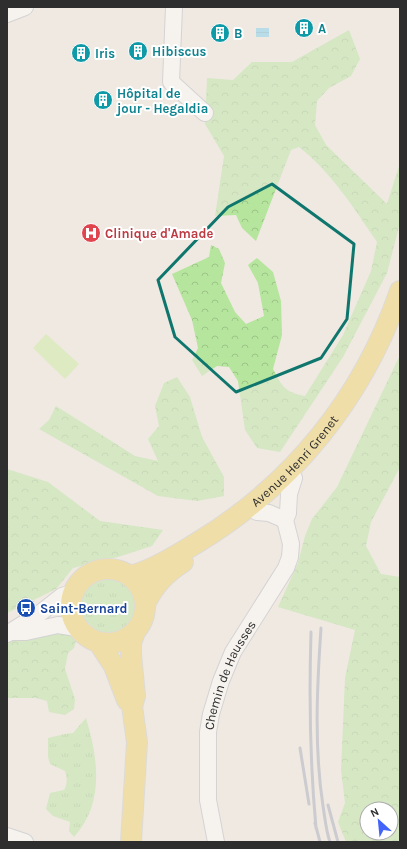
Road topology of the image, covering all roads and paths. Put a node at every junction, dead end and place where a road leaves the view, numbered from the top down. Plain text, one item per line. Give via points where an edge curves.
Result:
1 (25, 7) edge
2 (174, 7) edge
3 (7, 14) edge
4 (205, 113) dead end
5 (400, 291) edge
6 (400, 319) edge
7 (294, 478) junction
8 (257, 512) junction
9 (285, 520) junction
10 (130, 576) junction
11 (72, 593) junction
12 (145, 604) junction
13 (77, 628) junction
14 (135, 632) junction
15 (10, 633) edge
16 (99, 643) junction
17 (132, 706) junction
18 (7, 836) edge
19 (132, 837) edge
20 (24, 842) edge
21 (216, 842) edge

1 - 3 street
2 - 4 street via 171,82
5 - 10 main road, Avenue Henri Grenet via 378,346 352,393 302,456 243,513 180,553
6 - 7 main road, Avenue Henri Grenet via 364,392 327,442
7 - 8 main road, Avenue Henri Grenet
7 - 9 street, Chemin de Hausses
8 - 9 street via 269,513
8 - 12 main road, Avenue Henri Grenet via 170,571 157,582
9 - 21 street, Chemin de Hausses via 290,544 290,557 286,568 233,652 217,692 209,722 208,800
10 - 11 main road via 120,570 97,570 86,575
10 - 12 main road via 138,583
11 - 13 main road via 70,611
11 - 15 street via 62,596
12 - 14 main road via 145,614
13 - 15 street via 58,625
13 - 16 main road via 87,638
14 - 16 main road via 125,640 112,644
14 - 17 main road via 131,654 135,696
16 - 17 main road via 114,666 126,700
17 - 19 main road via 137,742
18 - 20 street

